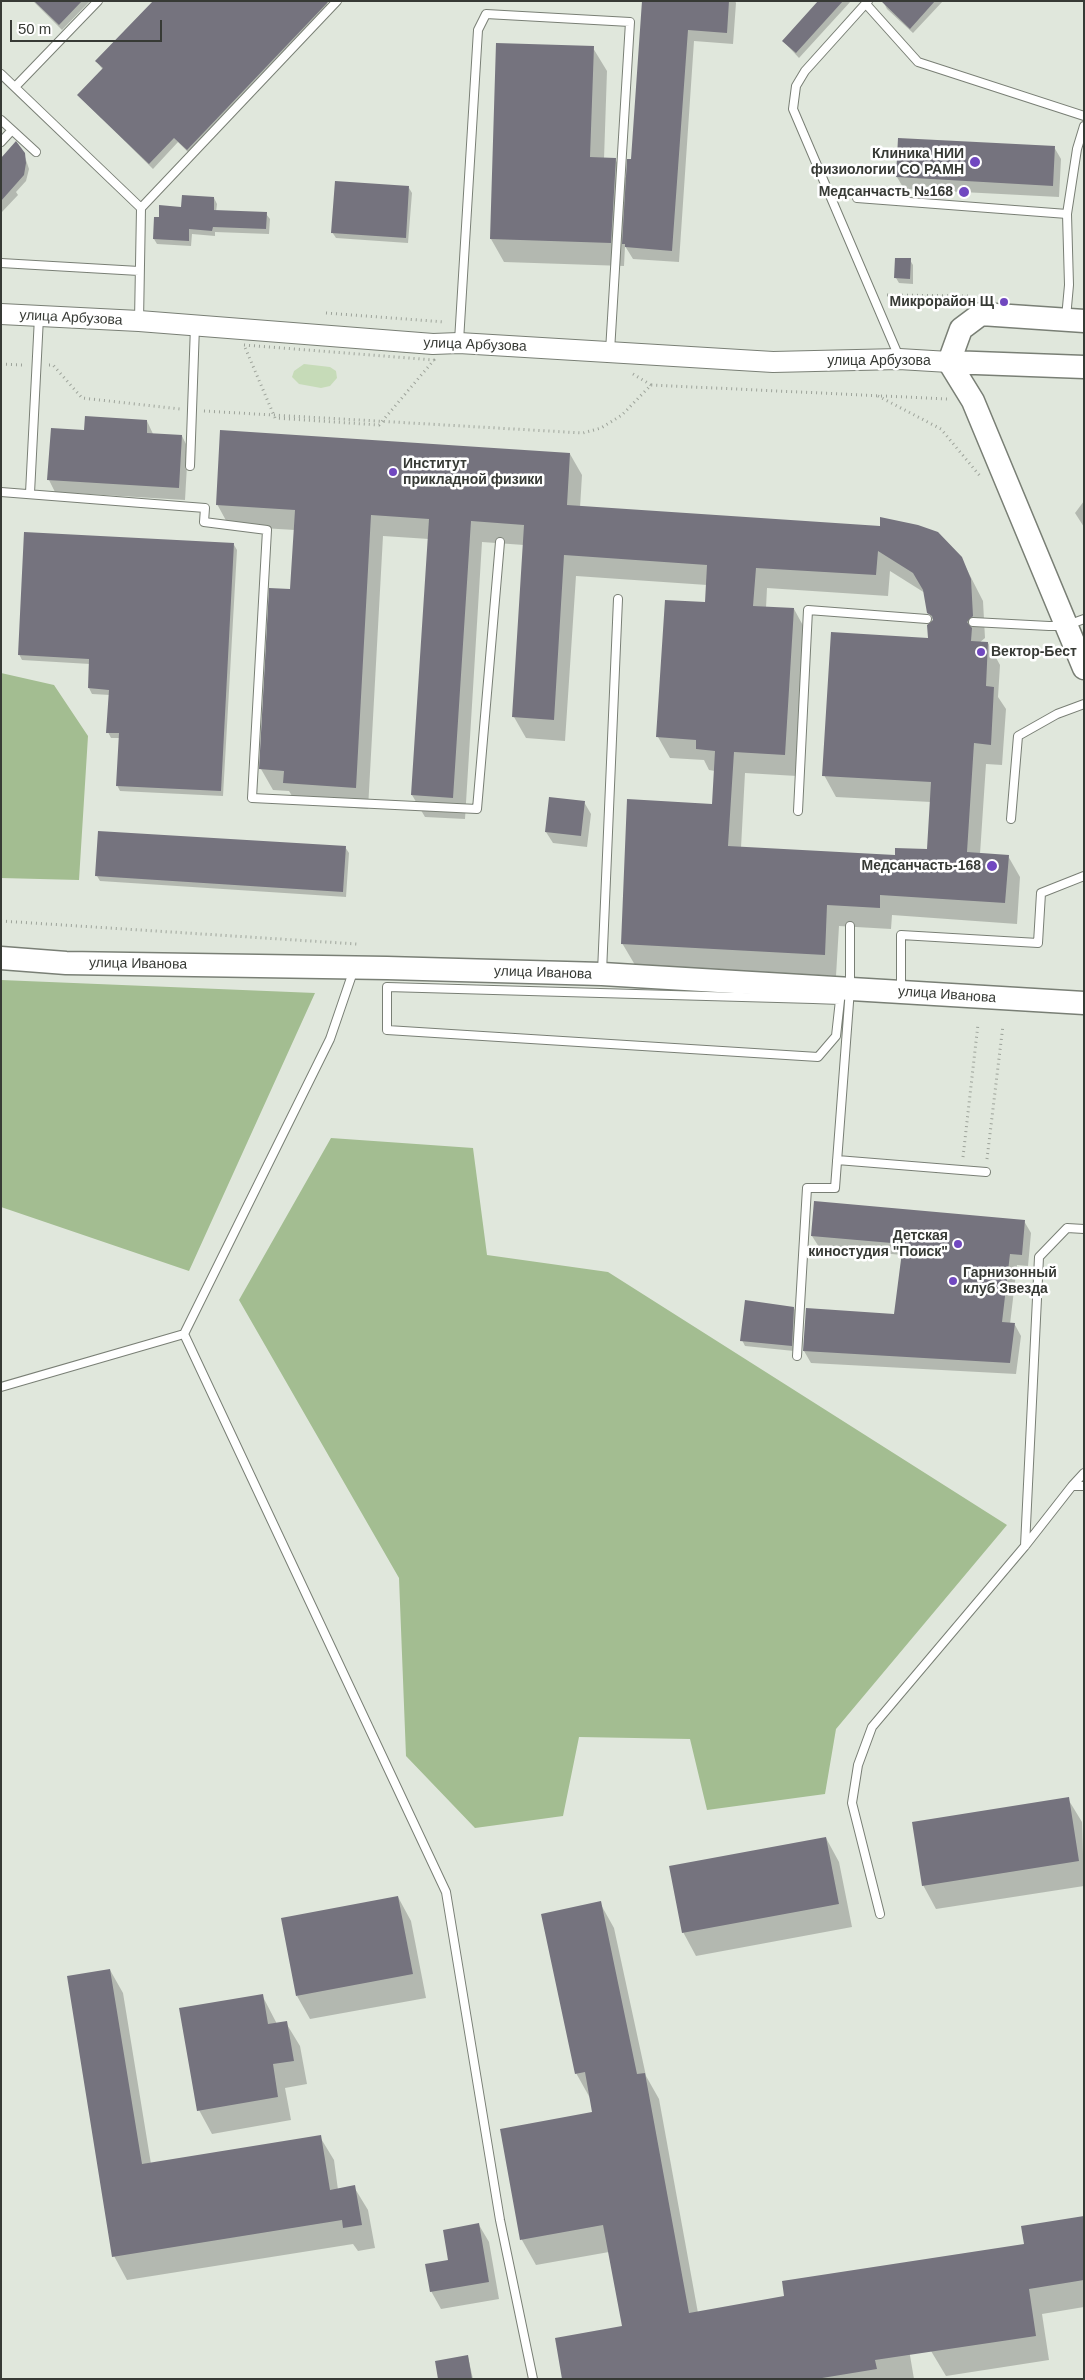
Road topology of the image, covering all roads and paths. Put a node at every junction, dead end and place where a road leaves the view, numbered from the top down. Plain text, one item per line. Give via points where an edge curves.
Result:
1 (98, 1) edge
2 (337, 1) edge
3 (867, 2) edge
4 (1, 74) edge
5 (15, 87) junction
6 (1084, 116) edge
7 (1, 120) edge
8 (1084, 126) edge
9 (12, 130) junction
10 (1, 142) edge
11 (36, 152) dead end
12 (857, 198) dead end
13 (141, 208) junction
14 (1067, 214) junction
15 (1, 263) edge
16 (139, 271) junction
17 (872, 295) junction
18 (977, 296) dead end
19 (1, 314) edge
20 (39, 317) junction
21 (1075, 320) edge
22 (139, 321) junction
23 (195, 326) junction
24 (459, 342) junction
25 (244, 345) joint
26 (610, 351) junction
27 (899, 359) junction
28 (949, 362) junction
29 (1, 364) edge
30 (37, 366) junction
31 (1084, 367) edge
32 (877, 395) junction
33 (955, 400) dead end
34 (192, 410) junction
35 (190, 466) dead end
36 (981, 478) dead end
37 (1, 492) edge
38 (30, 493) junction
39 (500, 542) dead end
40 (618, 599) dead end
41 (927, 618) dead end
42 (972, 622) dead end
43 (1074, 622) edge
44 (1084, 668) edge
45 (1084, 704) edge
46 (798, 811) dead end
47 (1011, 819) dead end
48 (1084, 876) edge
49 (1, 921) edge
50 (850, 926) dead end
51 (360, 944) dead end
52 (1, 958) edge
53 (355, 967) junction
54 (602, 974) junction
55 (850, 989) junction
56 (900, 992) junction
57 (1084, 1003) edge
58 (978, 1024) dead end
59 (1003, 1025) dead end
60 (836, 1036) joint
61 (837, 1160) junction
62 (961, 1171) junction
63 (986, 1172) joint
64 (1084, 1229) edge
65 (184, 1334) junction
66 (796, 1356) dead end
67 (1, 1387) edge
68 (1084, 1473) edge
69 (1072, 1486) junction
70 (1084, 1486) edge
71 (1025, 1546) junction
72 (880, 1914) dead end
73 (533, 2379) edge

1 - 5 lane
2 - 13 lane
3 - 6 lane via 918,62
3 - 17 lane via 805,70 796,86 792,109
4 - 5 lane
5 - 13 lane
7 - 9 lane
8 - 14 lane via 1077,149
9 - 10 lane
9 - 11 lane
12 - 14 lane
13 - 16 lane
14 - 21 lane via 1069,285
15 - 16 lane
16 - 22 lane
17 - 18 path
17 - 27 lane
19 - 20 street, улица Арбузова
20 - 22 street, улица Арбузова
20 - 30 lane
21 - 28 main road, улица Арбузова via 981,314 960,329
22 - 23 street, улица Арбузова
23 - 24 street, улица Арбузова via 433,344
23 - 34 lane
24 - 26 street, улица Арбузова
24 - 26 lane via 478,30 486,14 630,22
25 - 25 path via 276,418 378,425 434,360
26 - 27 street, улица Арбузова via 773,362
27 - 28 street, улица Арбузова
28 - 31 main road, улица Арбузова
28 - 43 main road via 973,401
29 - 30 path
30 - 34 path via 53,365 82,398
30 - 38 lane
32 - 33 path
32 - 34 path via 651,384 622,415 601,428 583,433
32 - 36 path via 941,429
34 - 35 lane
37 - 38 lane
38 - 39 lane via 205,508 204,522 267,530 252,798 477,809
40 - 54 lane
41 - 46 lane via 808,610
42 - 43 lane
43 - 44 main road
45 - 47 lane via 1057,714 1018,736
48 - 56 lane via 1041,893 1038,943 901,935
49 - 51 path
50 - 55 lane
52 - 53 main road, улица Иванова via 66,963
53 - 54 main road, улица Иванова
53 - 65 lane via 330,1039
54 - 55 main road, улица Иванова
55 - 56 main road, улица Иванова
55 - 61 lane
56 - 57 main road, улица Иванова
58 - 62 path
59 - 63 path
60 - 60 lane via 818,1057 387,1030 387,987 840,1000
61 - 62 lane
61 - 66 lane via 835,1188 807,1188
62 - 63 lane
64 - 71 lane via 1067,1228 1039,1257
65 - 67 lane
65 - 73 lane via 446,1892 500,2220
68 - 69 lane
69 - 70 lane
69 - 71 lane
71 - 72 lane via 872,1727 858,1765 852,1803

